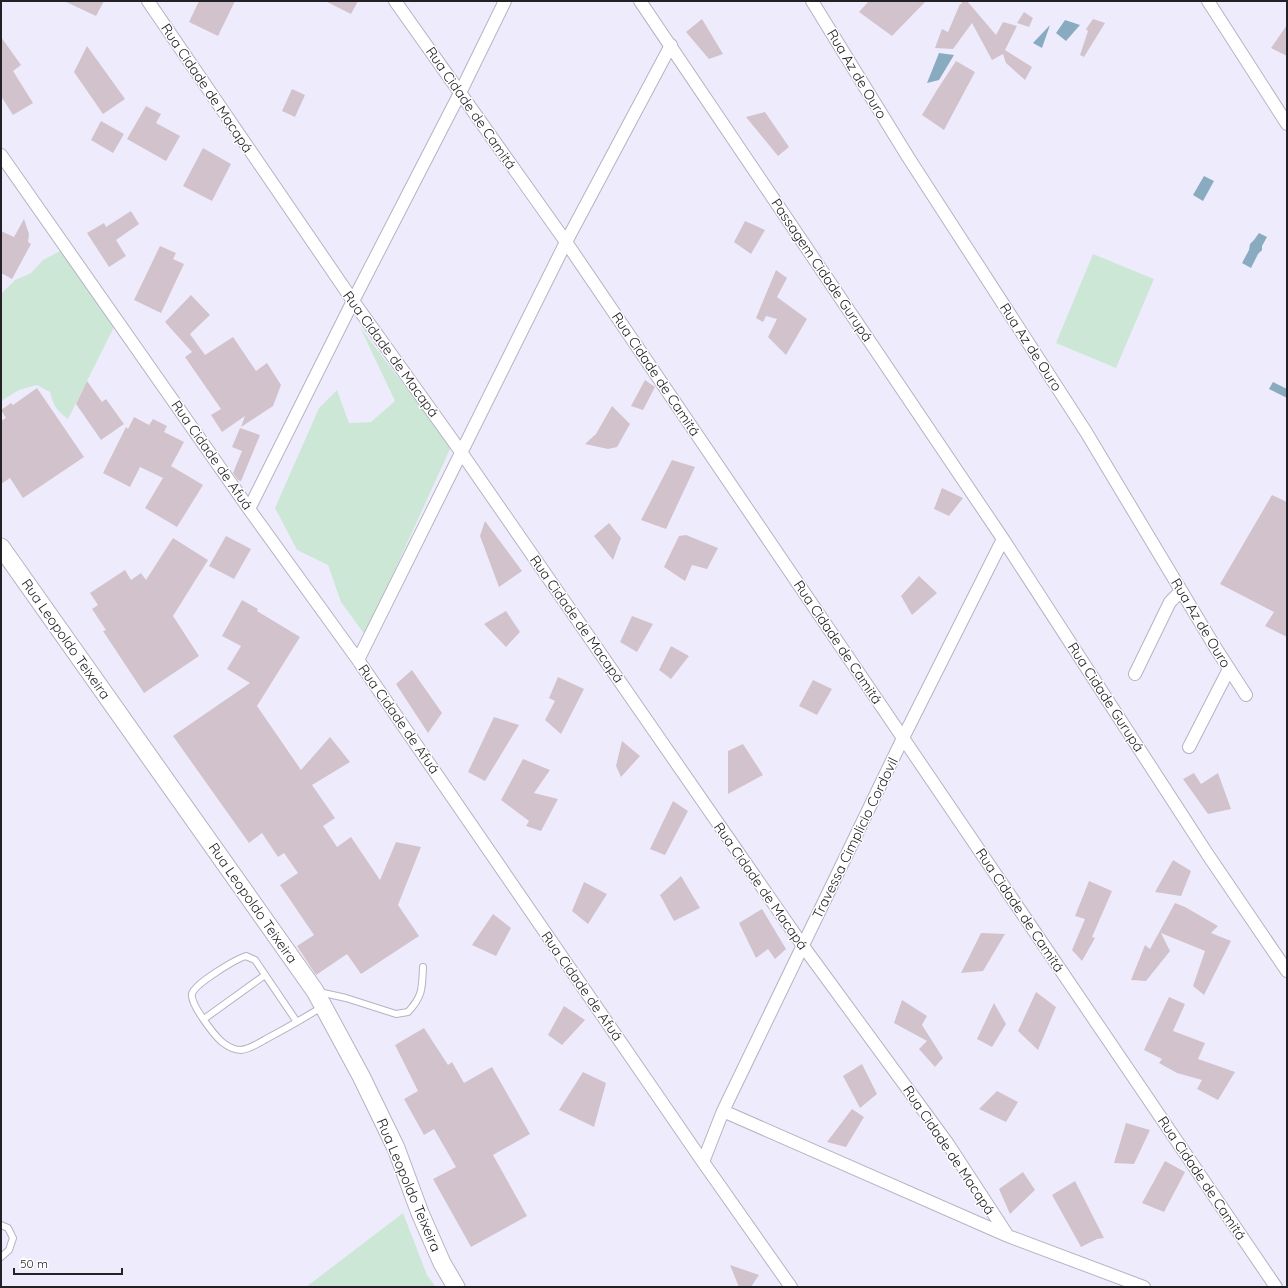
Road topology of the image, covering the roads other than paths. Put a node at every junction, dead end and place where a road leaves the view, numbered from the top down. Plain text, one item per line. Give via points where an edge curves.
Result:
1 (148, 1) edge
2 (395, 1) edge
3 (505, 1) edge
4 (640, 1) edge
5 (812, 1) edge
6 (1208, 1) edge
7 (671, 45) junction
8 (460, 93) junction
9 (1287, 124) edge
10 (1, 155) edge
11 (566, 242) junction
12 (353, 301) junction
13 (461, 452) junction
14 (249, 509) junction
15 (1003, 539) junction
16 (1, 547) edge
17 (1181, 591) junction
18 (358, 660) junction
19 (1229, 669) junction
20 (1135, 674) dead end
21 (1246, 695) dead end
22 (903, 738) junction
23 (1189, 747) dead end
24 (803, 946) junction
25 (423, 967) dead end
26 (1287, 971) edge
27 (266, 975) junction
28 (319, 999) junction
29 (204, 1019) junction
30 (297, 1022) junction
31 (723, 1112) junction
32 (703, 1162) junction
33 (1, 1225) edge
34 (1008, 1236) junction
35 (1, 1257) edge
36 (456, 1287) edge
37 (791, 1287) edge
38 (1144, 1287) edge
39 (1276, 1287) edge

1 - 12 street, Rua Cidade de Macapá
2 - 8 street, Rua Cidade de Camitá
3 - 8 street
4 - 7 street, Passagem Cidade Gurupá
5 - 17 street, Rua Az de Ouro via 908,157 1086,432
6 - 9 street
7 - 11 street
7 - 15 street, Passagem Cidade Gurupá
8 - 11 street, Rua Cidade de Camitá
8 - 12 street
10 - 14 street, Rua Cidade de Afuá
11 - 13 street
11 - 22 street, Rua Cidade de Camitá
12 - 13 street, Rua Cidade de Macapá
12 - 14 street
13 - 18 street
13 - 24 street, Rua Cidade de Macapá
14 - 18 street, Rua Cidade de Afuá
15 - 22 street, Travessa Cimplicio Cordovil
15 - 26 street, Rua Cidade Gurupá
16 - 28 main road, Rua Leopoldo Teixeira
17 - 19 street, Rua Az de Ouro
17 - 20 street via 1170,602
18 - 32 street, Rua Cidade de Afuá
19 - 21 street, Rua Az de Ouro
19 - 23 street
22 - 24 street, Travessa Cimplicio Cordovil
22 - 39 street, Rua Cidade de Camitá
24 - 31 street, Travessa Cimplicio Cordovil
24 - 34 street, Rua Cidade de Macapá via 948,1144
25 - 28 lane via 422,990 408,1012 396,1014 346,998
27 - 29 lane
27 - 29 lane via 255,960 246,956 195,987 192,1000
27 - 30 lane
28 - 30 lane
28 - 36 main road, Rua Leopoldo Teixeira via 396,1148 420,1214
29 - 30 lane via 220,1040 229,1047 240,1050 254,1046
31 - 32 street, Travessa Cimplicio Cordovil
31 - 34 street
32 - 37 street, Rua Cidade de Afuá
33 - 35 lane via 8,1228 13,1238 9,1250
34 - 38 street

